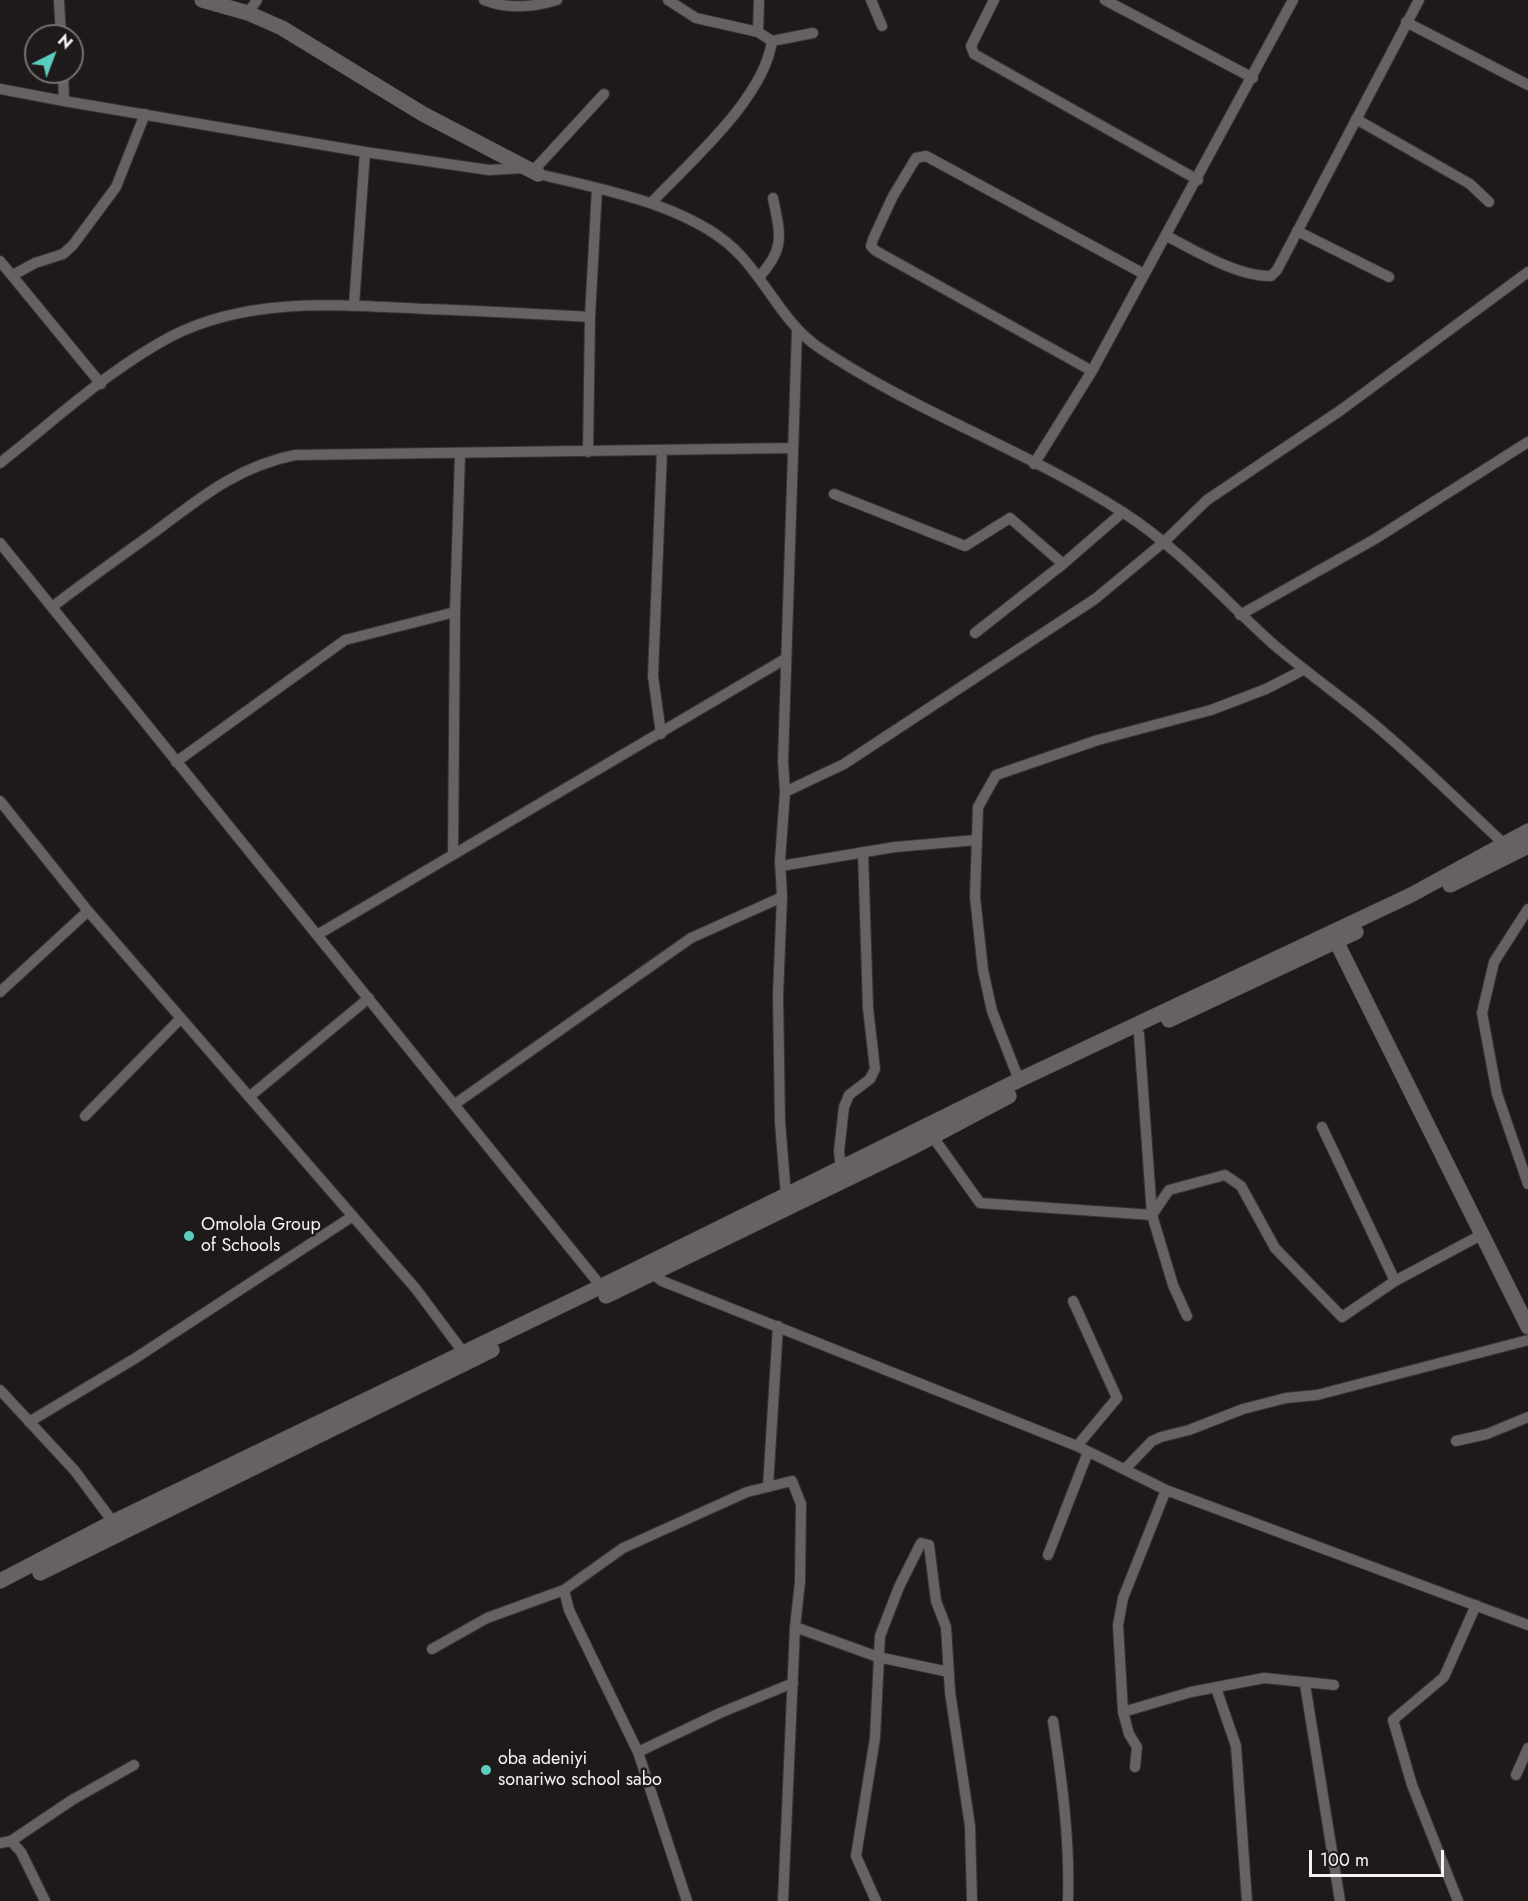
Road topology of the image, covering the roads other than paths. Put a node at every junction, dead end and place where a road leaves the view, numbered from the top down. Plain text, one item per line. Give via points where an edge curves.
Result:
1 (59, 0) edge
2 (202, 0) edge
3 (484, 0) edge
4 (557, 0) edge
5 (668, 0) edge
6 (759, 0) edge
7 (870, 0) edge
8 (994, 0) edge
9 (1105, 0) edge
10 (1293, 0) edge
11 (1419, 0) edge
12 (252, 6) edge
13 (1406, 22) junction
14 (60, 24) edge
15 (882, 26) dead end
16 (758, 33) junction
17 (813, 33) dead end
18 (772, 41) junction
19 (1253, 78) junction
20 (63, 84) edge
21 (1528, 85) edge
22 (0, 89) edge
23 (604, 94) dead end
24 (64, 101) junction
25 (145, 114) junction
26 (1356, 119) junction
27 (365, 152) junction
28 (532, 171) junction
29 (1198, 180) junction
30 (597, 188) junction
31 (773, 198) dead end
32 (652, 202) junction
33 (1489, 202) dead end
34 (1297, 231) junction
35 (1167, 236) junction
36 (0, 261) edge
37 (1528, 272) edge
38 (1144, 274) junction
39 (13, 275) junction
40 (759, 277) junction
41 (1389, 277) dead end
42 (354, 305) junction
43 (590, 317) junction
44 (797, 330) junction
45 (1092, 371) junction
46 (100, 384) junction
47 (1528, 442) edge
48 (791, 448) junction
49 (662, 450) junction
50 (588, 452) junction
51 (460, 454) junction
52 (0, 463) edge
53 (1034, 464) junction
54 (834, 494) dead end
55 (1124, 512) junction
56 (1165, 542) junction
57 (0, 543) edge
58 (1064, 564) junction
59 (52, 607) junction
60 (455, 612) junction
61 (1240, 615) junction
62 (975, 633) dead end
63 (785, 659) junction
64 (1303, 670) junction
65 (661, 734) junction
66 (176, 762) junction
67 (785, 792) junction
68 (0, 801) edge
69 (1528, 831) edge
70 (977, 840) junction
71 (1504, 844) junction
72 (1525, 851) edge
73 (863, 852) junction
74 (453, 854) junction
75 (781, 866) junction
76 (782, 897) junction
77 (1528, 909) edge
78 (88, 911) junction
79 (317, 935) junction
80 (1334, 937) junction
81 (0, 992) edge
82 (369, 998) junction
83 (181, 1018) junction
84 (1139, 1034) junction
85 (1019, 1080) junction
86 (249, 1096) junction
87 (455, 1104) junction
88 (85, 1116) dead end
89 (1322, 1127) dead end
90 (933, 1137) junction
91 (841, 1169) junction
92 (1528, 1184) edge
93 (786, 1196) junction
94 (1152, 1215) junction
95 (353, 1216) junction
96 (1481, 1235) junction
97 (653, 1274) junction
98 (1395, 1281) junction
99 (605, 1291) junction
100 (1073, 1301) dead end
101 (1187, 1316) dead end
102 (778, 1326) junction
103 (1528, 1328) edge
104 (1528, 1340) edge
105 (463, 1352) junction
106 (0, 1390) edge
107 (1528, 1417) edge
108 (30, 1422) junction
109 (1456, 1441) dead end
110 (1077, 1446) junction
111 (1088, 1452) junction
112 (1125, 1469) junction
113 (768, 1487) junction
114 (1166, 1490) junction
115 (113, 1522) junction
116 (1048, 1555) dead end
117 (0, 1581) edge
118 (564, 1590) junction
119 (0, 1592) edge
120 (1476, 1605) junction
121 (1528, 1625) edge
122 (795, 1627) junction
123 (432, 1649) dead end
124 (878, 1657) junction
125 (949, 1672) junction
126 (793, 1683) junction
127 (1305, 1683) junction
128 (1335, 1685) dead end
129 (1216, 1688) junction
130 (1123, 1712) junction
131 (1053, 1720) dead end
132 (1528, 1748) edge
133 (638, 1752) junction
134 (134, 1765) dead end
135 (1136, 1767) dead end
136 (1516, 1775) dead end
137 (6, 1842) edge
138 (45, 1901) edge
139 (687, 1901) edge
140 (783, 1901) edge
141 (876, 1901) edge
142 (972, 1901) edge
143 (1068, 1901) edge
144 (1247, 1901) edge
145 (1340, 1901) edge
146 (1458, 1901) edge

1 - 14 street
2 - 12 main road
3 - 4 street via 535,6
5 - 16 street via 696,18
6 - 16 street
7 - 15 street
8 - 29 street via 971,46 974,54
9 - 19 street
10 - 19 street
11 - 13 street
12 - 28 main road via 423,114
13 - 21 street
13 - 26 street
16 - 18 street
17 - 18 street
18 - 32 street via 768,64 732,119
19 - 29 street
20 - 24 street
22 - 24 street
23 - 28 street
24 - 25 street
25 - 27 street
25 - 39 street via 117,187 73,245 63,255
26 - 33 street via 1470,184
26 - 34 street
27 - 28 street via 489,170
27 - 42 street
28 - 30 street
29 - 35 street
30 - 32 street
30 - 43 street
31 - 40 street via 779,249
32 - 40 street via 723,240
34 - 35 street via 1271,276 1218,262
34 - 41 street
35 - 38 street
36 - 39 street
37 - 56 street via 1341,410 1207,500
38 - 45 street
38 - 45 street via 926,156 916,158 893,196 873,239 871,246 876,251
39 - 46 street
40 - 44 street
42 - 43 street
42 - 46 street via 252,309 219,317 173,336
43 - 50 street
44 - 48 street
44 - 53 street via 837,359
45 - 53 street
46 - 52 street
47 - 61 street via 1375,539
48 - 49 street
48 - 63 street
49 - 50 street
49 - 65 street via 652,676
50 - 51 street
51 - 59 street via 296,454 253,465 211,490
51 - 60 street
53 - 55 street
54 - 58 street via 965,546 1011,518
55 - 56 street
55 - 58 street
56 - 61 street
56 - 67 street via 1095,599 1023,649 844,764
57 - 59 street
58 - 62 street
59 - 66 street
60 - 66 street via 345,640
60 - 74 street
61 - 64 street
63 - 65 street
63 - 67 street
64 - 70 street via 1211,710 1098,740 1001,772 978,807
64 - 71 street via 1354,708
65 - 74 street
66 - 79 street
67 - 75 street
68 - 78 street
69 - 71 main road
70 - 73 street
70 - 85 street via 975,897 983,970 992,1011
71 - 80 main road
72 - 80 main road
73 - 75 street
73 - 91 street via 868,1008 875,1069 870,1079 849,1095 844,1107
74 - 79 street
75 - 76 street
76 - 87 street via 691,938
76 - 93 street via 778,995 780,1122
77 - 92 street via 1494,962 1482,1013 1497,1094
78 - 81 street
78 - 83 street
79 - 82 street
80 - 84 main road
80 - 85 main road
80 - 96 main road
82 - 86 street
82 - 87 street
83 - 86 street
83 - 88 street
84 - 90 main road via 1020,1089
84 - 94 street
85 - 91 main road
86 - 95 street
87 - 99 street
89 - 98 street
90 - 94 street via 980,1203
90 - 97 main road
91 - 93 main road
93 - 99 main road
94 - 98 street via 1169,1190 1225,1175 1240,1186 1275,1248 1342,1317
94 - 101 street via 1173,1285
95 - 105 street via 416,1289
95 - 108 street
96 - 98 street
96 - 103 main road
97 - 99 main road
97 - 102 street via 662,1281
99 - 105 main road
99 - 119 main road
100 - 110 street via 1117,1398
102 - 110 street
102 - 113 street
104 - 112 street via 1317,1395 1243,1409 1152,1441
105 - 115 main road
106 - 108 street
107 - 109 street via 1487,1434
108 - 115 street via 75,1471
110 - 111 street
111 - 112 street
111 - 116 street
112 - 114 street
113 - 118 street via 747,1492 623,1548
113 - 122 street via 792,1481 801,1504
114 - 120 street
114 - 130 street via 1123,1598 1118,1625
115 - 117 main road
118 - 123 street via 487,1618
118 - 133 street via 569,1610
120 - 121 street
120 - 146 street via 1444,1677 1393,1720 1412,1785
122 - 124 street
122 - 126 street
124 - 125 street
124 - 125 street via 880,1636 921,1543 929,1545 936,1600 946,1627
124 - 141 street via 875,1738 856,1856
125 - 142 street via 970,1826
126 - 133 street
126 - 140 street
127 - 128 street
127 - 129 street via 1264,1678
127 - 145 street
129 - 130 street
129 - 144 street via 1236,1746
130 - 135 street via 1137,1747
131 - 143 street via 1065,1806
132 - 136 street
133 - 139 street
134 - 137 street
137 - 138 street via 21,1852

